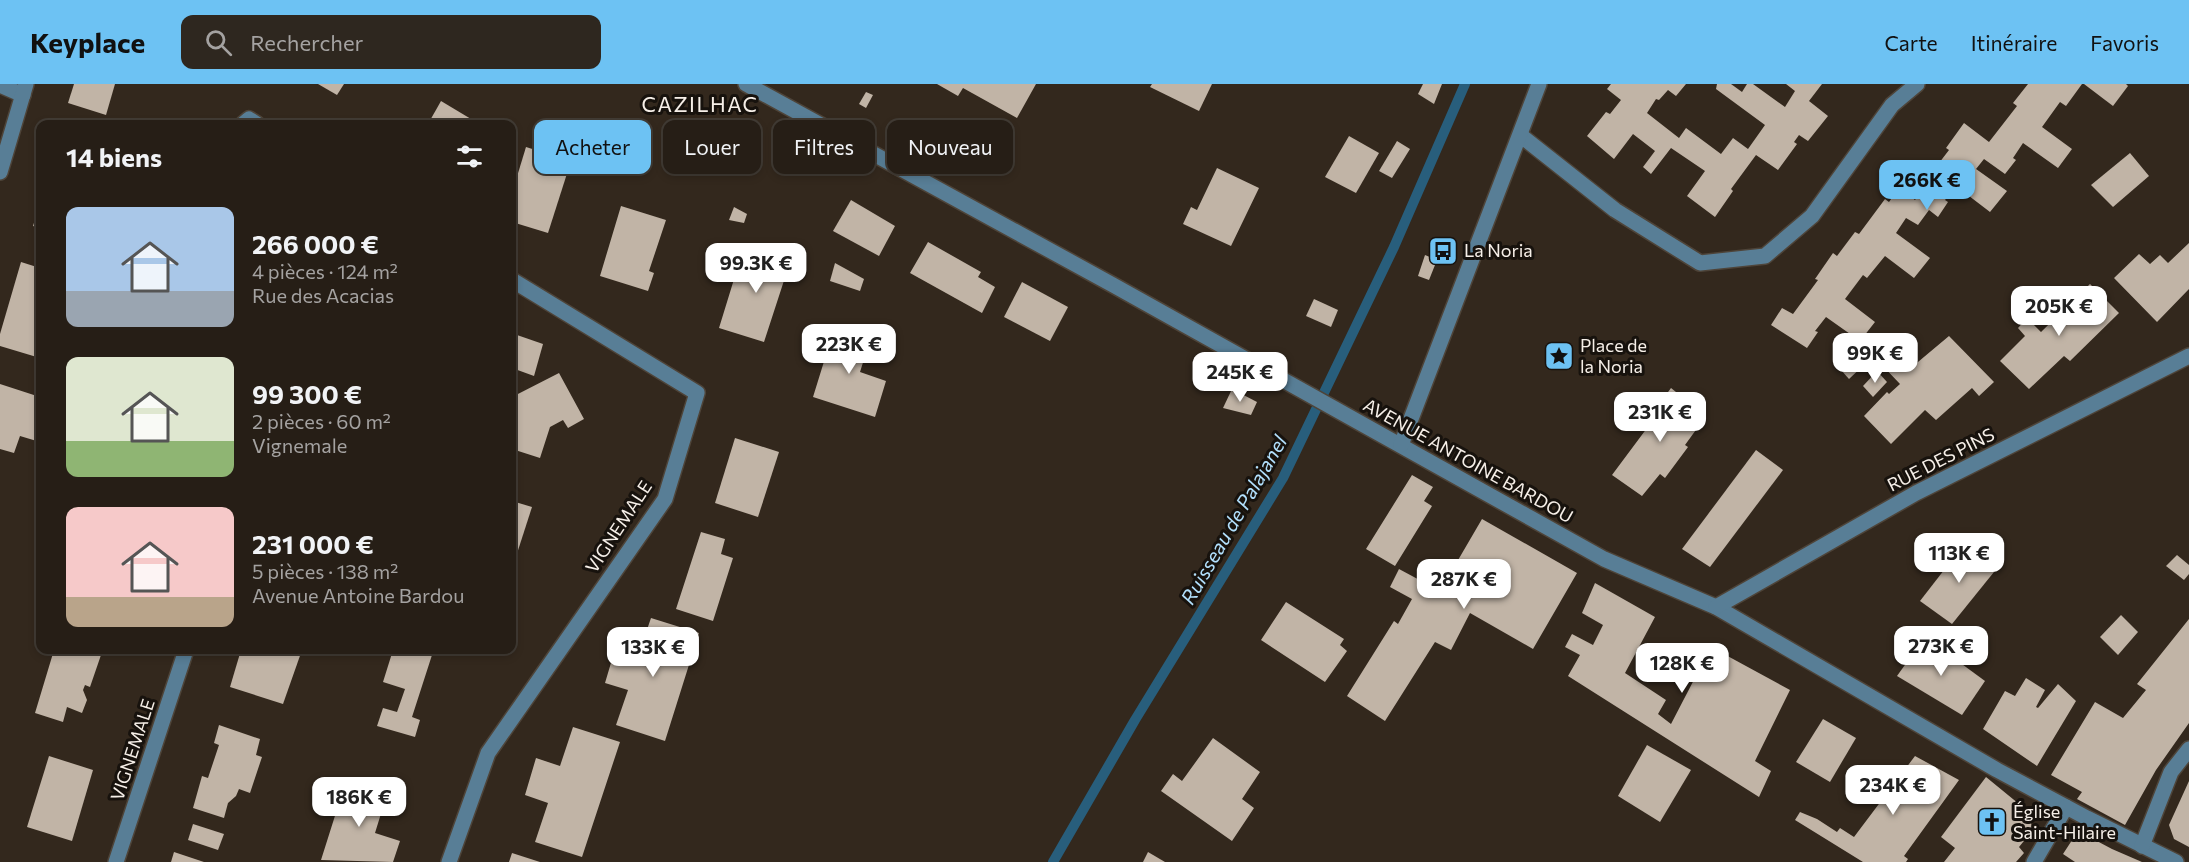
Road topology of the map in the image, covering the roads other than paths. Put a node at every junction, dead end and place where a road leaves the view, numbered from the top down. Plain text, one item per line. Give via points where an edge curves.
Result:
1 (746, 84) edge
2 (1539, 84) edge
3 (1917, 84) edge
4 (0, 86) edge
5 (24, 89) edge
6 (1520, 135) junction
7 (0, 172) edge
8 (516, 282) edge
9 (2189, 356) edge
10 (1401, 446) junction
11 (1716, 607) junction
12 (185, 654) edge
13 (2189, 749) edge
14 (2066, 807) junction
15 (2142, 846) junction
16 (2039, 860) edge
17 (116, 862) edge
18 (449, 862) edge
19 (2176, 862) edge

1 - 10 street, AVENUE ANTOINE BARDOU
2 - 6 street
3 - 6 street via 1892,105 1812,216 1765,256 1700,263 1615,210
4 - 5 street
5 - 7 street
6 - 10 street
8 - 18 street, VIGNEMALE via 697,393 665,499 488,753
9 - 11 street, RUE DES PINS via 1916,494
10 - 11 street, AVENUE ANTOINE BARDOU via 1605,559
11 - 14 street, AVENUE ANTOINE BARDOU
12 - 17 street, VIGNEMALE
13 - 15 street via 2171,772
14 - 15 street, AVENUE ANTOINE BARDOU
14 - 16 street
15 - 19 street, AVENUE ANTOINE BARDOU

